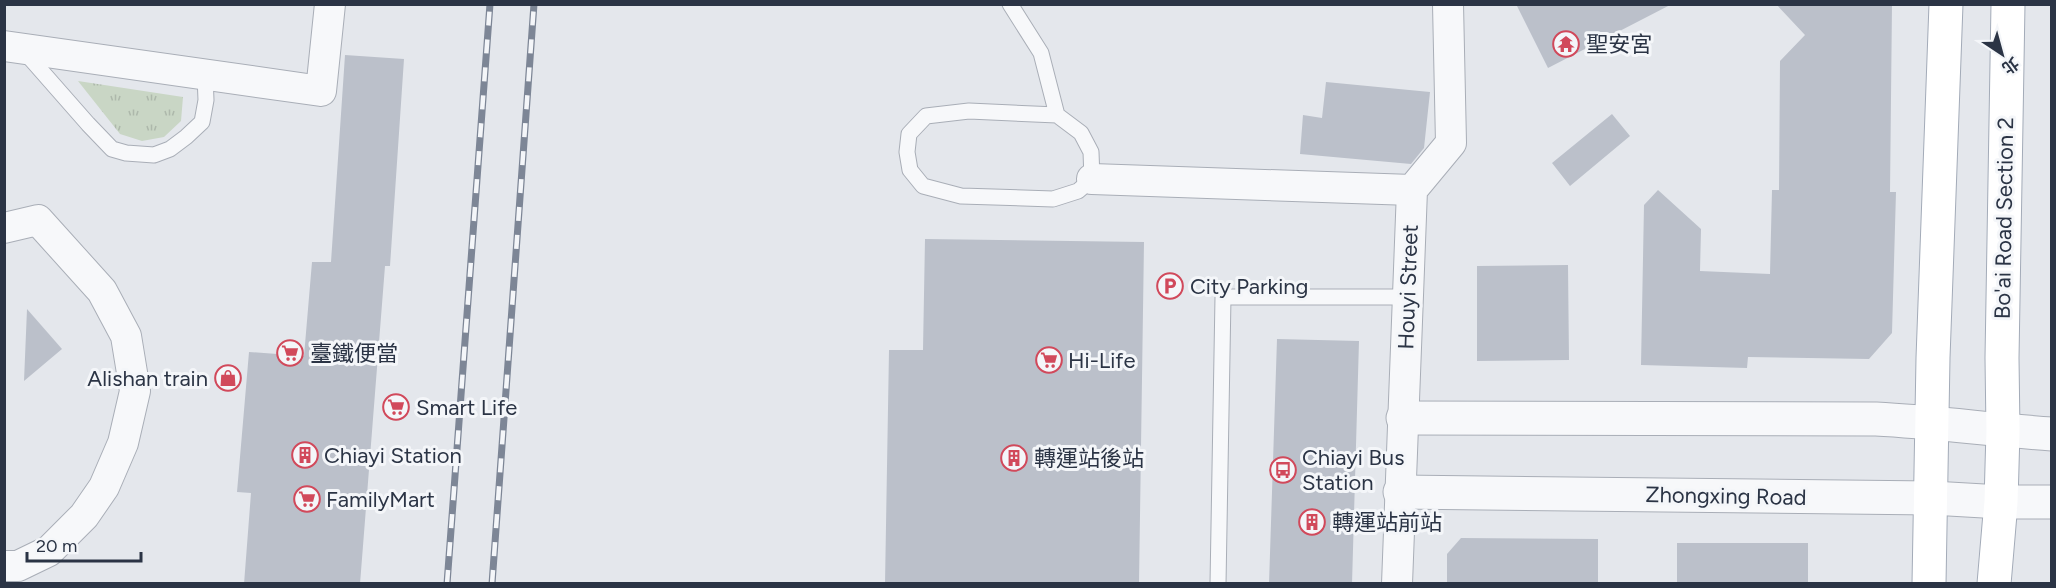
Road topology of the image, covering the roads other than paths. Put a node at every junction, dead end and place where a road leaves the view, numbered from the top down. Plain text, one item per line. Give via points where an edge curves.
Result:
1 (330, 4) edge
2 (1010, 4) edge
3 (1448, 4) edge
4 (1946, 4) edge
5 (2008, 4) edge
6 (13, 47) edge
7 (205, 76) junction
8 (1057, 115) junction
9 (1092, 178) junction
10 (1412, 190) junction
11 (4, 228) edge
12 (1408, 297) junction
13 (1403, 418) junction
14 (1933, 422) junction
15 (2003, 431) junction
16 (2052, 434) edge
17 (1400, 492) junction
18 (1932, 498) junction
19 (2001, 502) junction
20 (2052, 502) edge
21 (4, 566) edge
22 (1218, 584) edge
23 (1397, 584) edge
24 (1929, 584) edge
25 (1994, 584) edge

1 - 7 street via 321,92
2 - 8 lane via 1041,54
3 - 10 street via 1451,143
4 - 14 main road
5 - 15 main road, Bo'ai Road Section 2
6 - 7 street
6 - 7 lane via 112,149 126,153 154,155 170,149 202,122
8 - 9 lane via 1081,133 1091,152
8 - 9 lane via 969,111 926,116 909,134 910,171 922,186 962,196 1053,200 1078,191
9 - 10 street
10 - 12 street, Houyi Street
11 - 21 street via 38,220 102,291 126,336 135,392 123,443 104,487 84,516 49,551 18,566
12 - 13 street, Houyi Street
12 - 22 lane via 1223,297
13 - 14 street
13 - 17 street, Houyi Street
14 - 15 street
14 - 18 main road
15 - 16 street
15 - 19 main road, Bo'ai Road Section 2
17 - 18 street, Zhongxing Road
17 - 23 street, Houyi Street
18 - 19 street, Zhongxing Road
18 - 24 main road
19 - 20 street, Zhongxing Road
19 - 25 main road, Bo'ai Road Section 2

